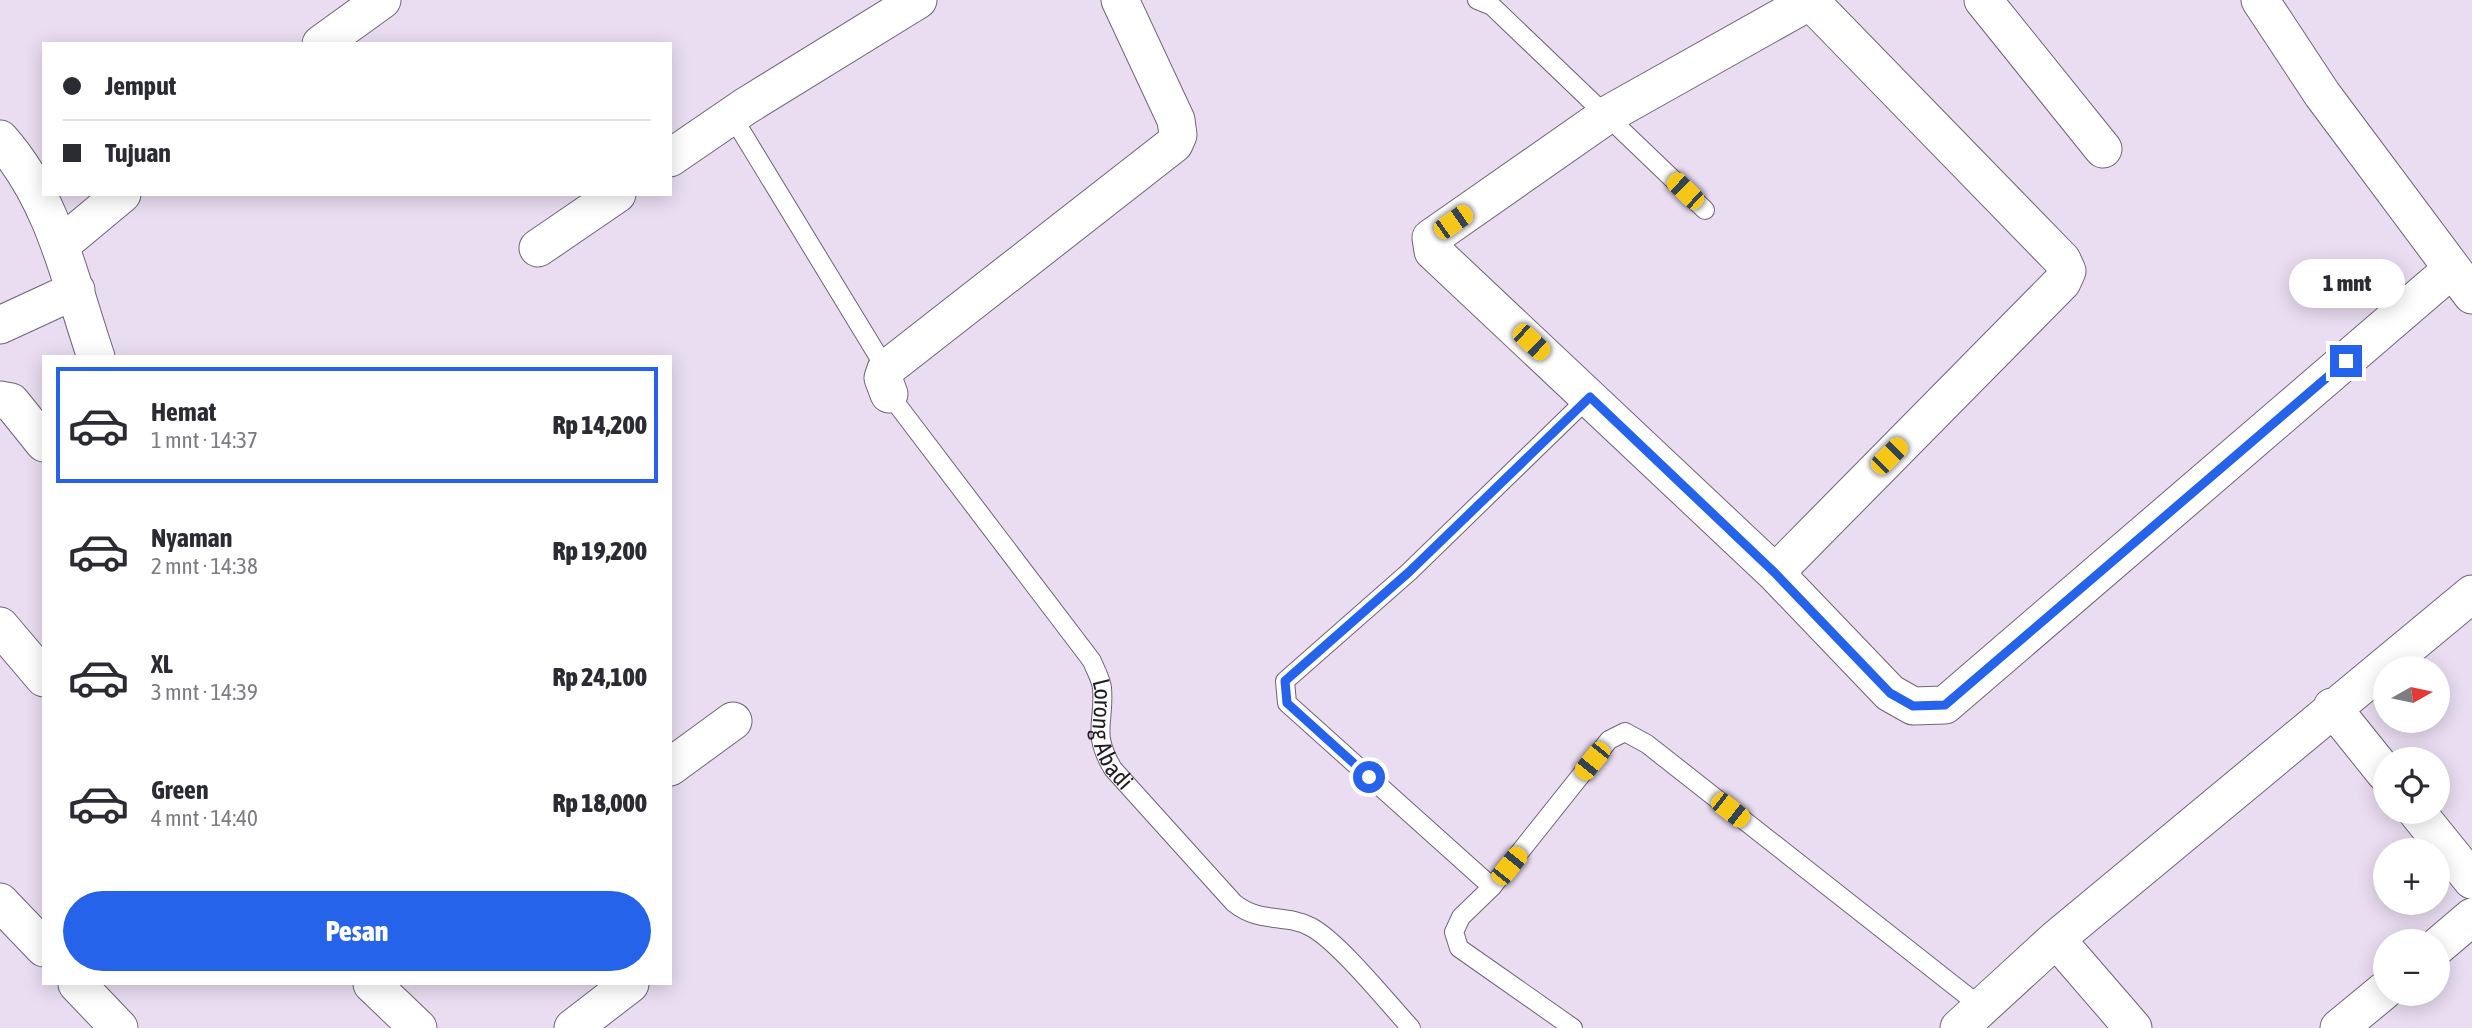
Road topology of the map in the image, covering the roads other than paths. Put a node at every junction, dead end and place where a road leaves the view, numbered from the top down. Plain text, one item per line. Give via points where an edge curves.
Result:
1 (382, 0) edge
2 (918, 0) edge
3 (1120, 0) edge
4 (1477, 0) edge
5 (1811, 0) edge
6 (1983, 0) edge
7 (2260, 0) edge
8 (324, 42) edge
9 (1607, 115) junction
10 (732, 116) junction
11 (0, 139) edge
12 (2103, 149) dead end
13 (672, 157) edge
14 (120, 196) edge
15 (614, 196) edge
16 (1704, 210) dead end
17 (62, 244) junction
18 (538, 248) dead end
19 (2462, 283) edge
20 (76, 290) junction
21 (0, 326) edge
22 (95, 355) edge
23 (888, 381) junction
24 (1590, 397) junction
25 (0, 400) edge
26 (42, 441) edge
27 (1775, 573) junction
28 (2472, 594) edge
29 (0, 626) edge
30 (42, 676) edge
31 (2332, 707) junction
32 (733, 721) dead end
33 (2373, 758) edge
34 (672, 766) edge
35 (2427, 824) edge
36 (2472, 880) edge
37 (1492, 887) junction
38 (0, 902) edge
39 (2472, 917) edge
40 (2450, 936) edge
41 (2056, 939) junction
42 (42, 946) edge
43 (78, 985) edge
44 (373, 985) edge
45 (630, 985) edge
46 (1970, 1017) edge
47 (119, 1028) edge
48 (418, 1028) edge
49 (573, 1028) edge
50 (1411, 1028) edge
51 (1573, 1028) edge
52 (2133, 1028) edge

1 - 8 street
2 - 10 street
3 - 23 street via 1176,120 1174,144
4 - 9 lane via 1492,6
5 - 9 street
5 - 27 street via 2062,260 2067,271 2052,292
6 - 12 street
7 - 19 street via 2322,93
9 - 16 lane
9 - 24 street via 1432,238 1431,245
10 - 13 street
10 - 23 lane, Lorong Abadi
11 - 17 street via 18,159
14 - 17 street
15 - 18 street
17 - 20 street
19 - 27 street via 1945,705 1913,706 1890,693
20 - 21 street
20 - 22 street
23 - 50 lane, Lorong Abadi via 1092,661 1102,687 1099,736 1113,769 1234,903 1248,914 1295,920 1318,932
24 - 27 street
24 - 37 lane via 1283,687 1287,703
25 - 26 street via 11,402
28 - 31 street
29 - 30 street
31 - 33 street
31 - 41 street
32 - 34 street
35 - 36 street
37 - 46 lane via 1609,740 1625,732 1647,744
37 - 51 lane via 1461,917 1454,932 1459,948
38 - 42 street
39 - 40 street
41 - 46 street
41 - 52 street
43 - 47 street
44 - 48 street
45 - 49 street

